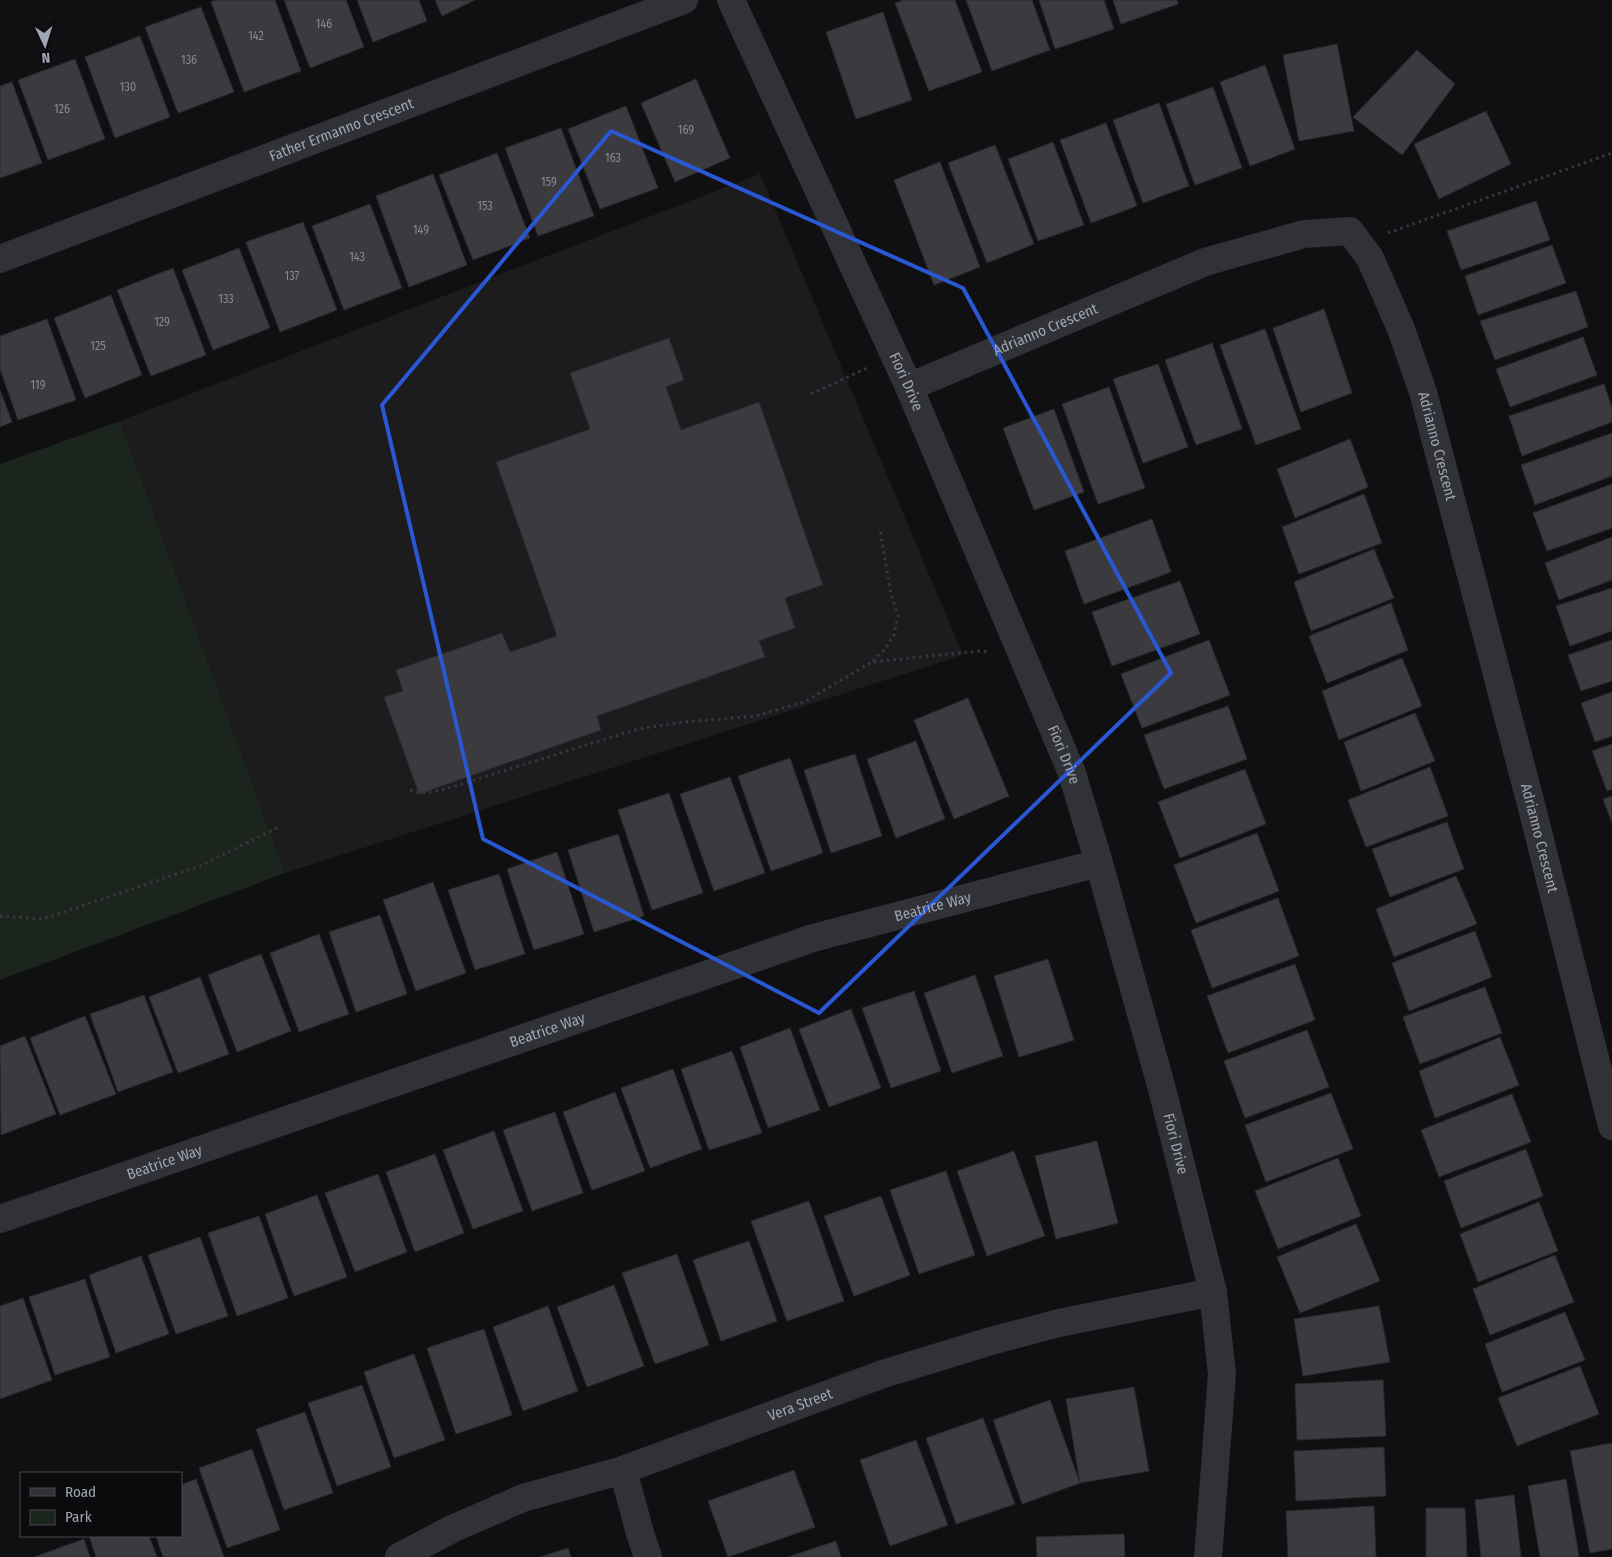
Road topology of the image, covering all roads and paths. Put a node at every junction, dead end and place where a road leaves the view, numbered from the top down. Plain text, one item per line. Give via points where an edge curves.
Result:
1 (684, 0) edge
2 (730, 0) edge
3 (1612, 153) edge
4 (1388, 233) dead end
5 (0, 259) edge
6 (894, 355) junction
7 (909, 387) junction
8 (811, 394) dead end
9 (880, 530) dead end
10 (1022, 655) junction
11 (872, 662) junction
12 (410, 790) dead end
13 (281, 826) dead end
14 (1099, 863) junction
15 (0, 916) edge
16 (1612, 1126) edge
17 (0, 1218) edge
18 (1214, 1292) junction
19 (623, 1470) junction
20 (399, 1557) edge
21 (648, 1557) edge
22 (1208, 1557) edge

1 - 5 street, Father Ermanno Crescent
2 - 6 street, Fiori Drive
3 - 4 path
6 - 7 street, Fiori Drive
6 - 8 path
7 - 10 street, Fiori Drive
7 - 16 street, Adrianno Crescent via 1205,262 1304,234 1350,232 1370,258 1401,329 1423,392
9 - 11 path via 898,616 894,635
10 - 11 path via 980,651
10 - 14 street, Fiori Drive via 1072,773
11 - 12 path via 804,702 756,716 638,729 442,790 422,793
13 - 15 path via 200,866 43,919
14 - 17 street, Beatrice Way via 813,938
14 - 18 street, Fiori Drive
18 - 19 street, Vera Street via 1059,1323 991,1341 883,1374
18 - 22 street, Fiori Drive via 1222,1374
19 - 20 street, Vera Street via 524,1498 452,1529
19 - 21 street

